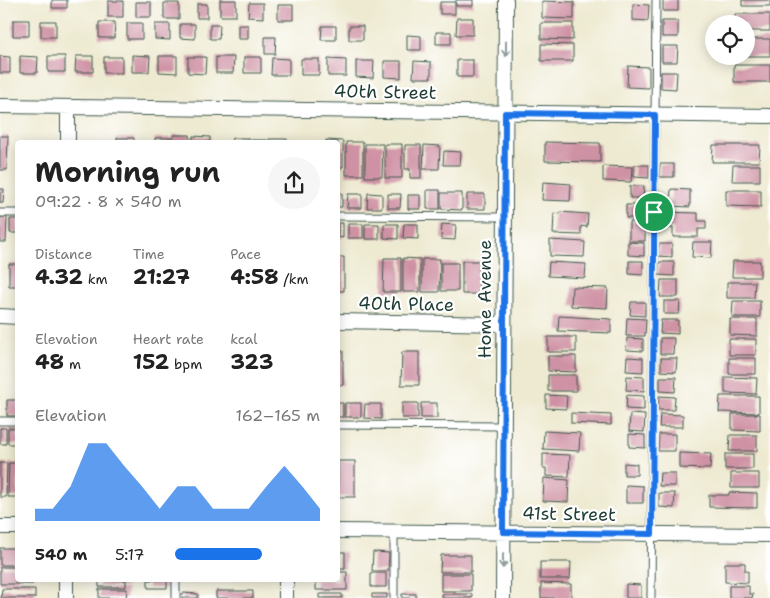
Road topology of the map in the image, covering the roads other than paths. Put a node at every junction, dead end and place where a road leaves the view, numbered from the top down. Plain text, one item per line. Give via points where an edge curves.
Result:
1 (506, 0) edge
2 (656, 0) edge
3 (0, 106) edge
4 (68, 107) junction
5 (505, 113) junction
6 (655, 115) junction
7 (770, 116) edge
8 (68, 140) edge
9 (0, 213) edge
10 (15, 213) edge
11 (340, 216) edge
12 (505, 217) junction
13 (0, 316) edge
14 (15, 316) edge
15 (340, 321) edge
16 (504, 324) junction
17 (0, 421) edge
18 (15, 421) edge
19 (340, 424) edge
20 (504, 426) junction
21 (0, 527) edge
22 (15, 527) edge
23 (340, 531) edge
24 (394, 531) junction
25 (503, 532) junction
26 (652, 534) junction
27 (770, 535) edge
28 (66, 582) edge
29 (176, 582) edge
30 (286, 582) edge
31 (66, 598) edge
32 (176, 598) edge
33 (286, 598) edge
34 (394, 598) edge
35 (503, 598) edge
36 (651, 598) edge

1 -> 5 street, Home Avenue
2 - 6 lane
3 - 4 street, 40th Street
4 - 5 street, 40th Street
4 - 8 street
5 - 6 street, 40th Street
5 - 12 street, Home Avenue
6 - 7 street, 40th Street
6 - 26 lane
9 - 10 lane
11 - 12 lane
12 - 16 street, Home Avenue
13 - 14 street
15 - 16 street, 40th Place
16 - 20 street, Home Avenue
17 - 18 lane
19 - 20 lane
20 - 25 street, Home Avenue
21 - 22 street
23 - 24 street, 41st Street
24 - 25 street, 41st Street
24 - 34 lane
25 - 26 street, 41st Street
25 -> 35 street, Home Avenue
26 - 27 street, 41st Street
26 - 36 lane
28 - 31 street
29 - 32 lane
30 - 33 street

